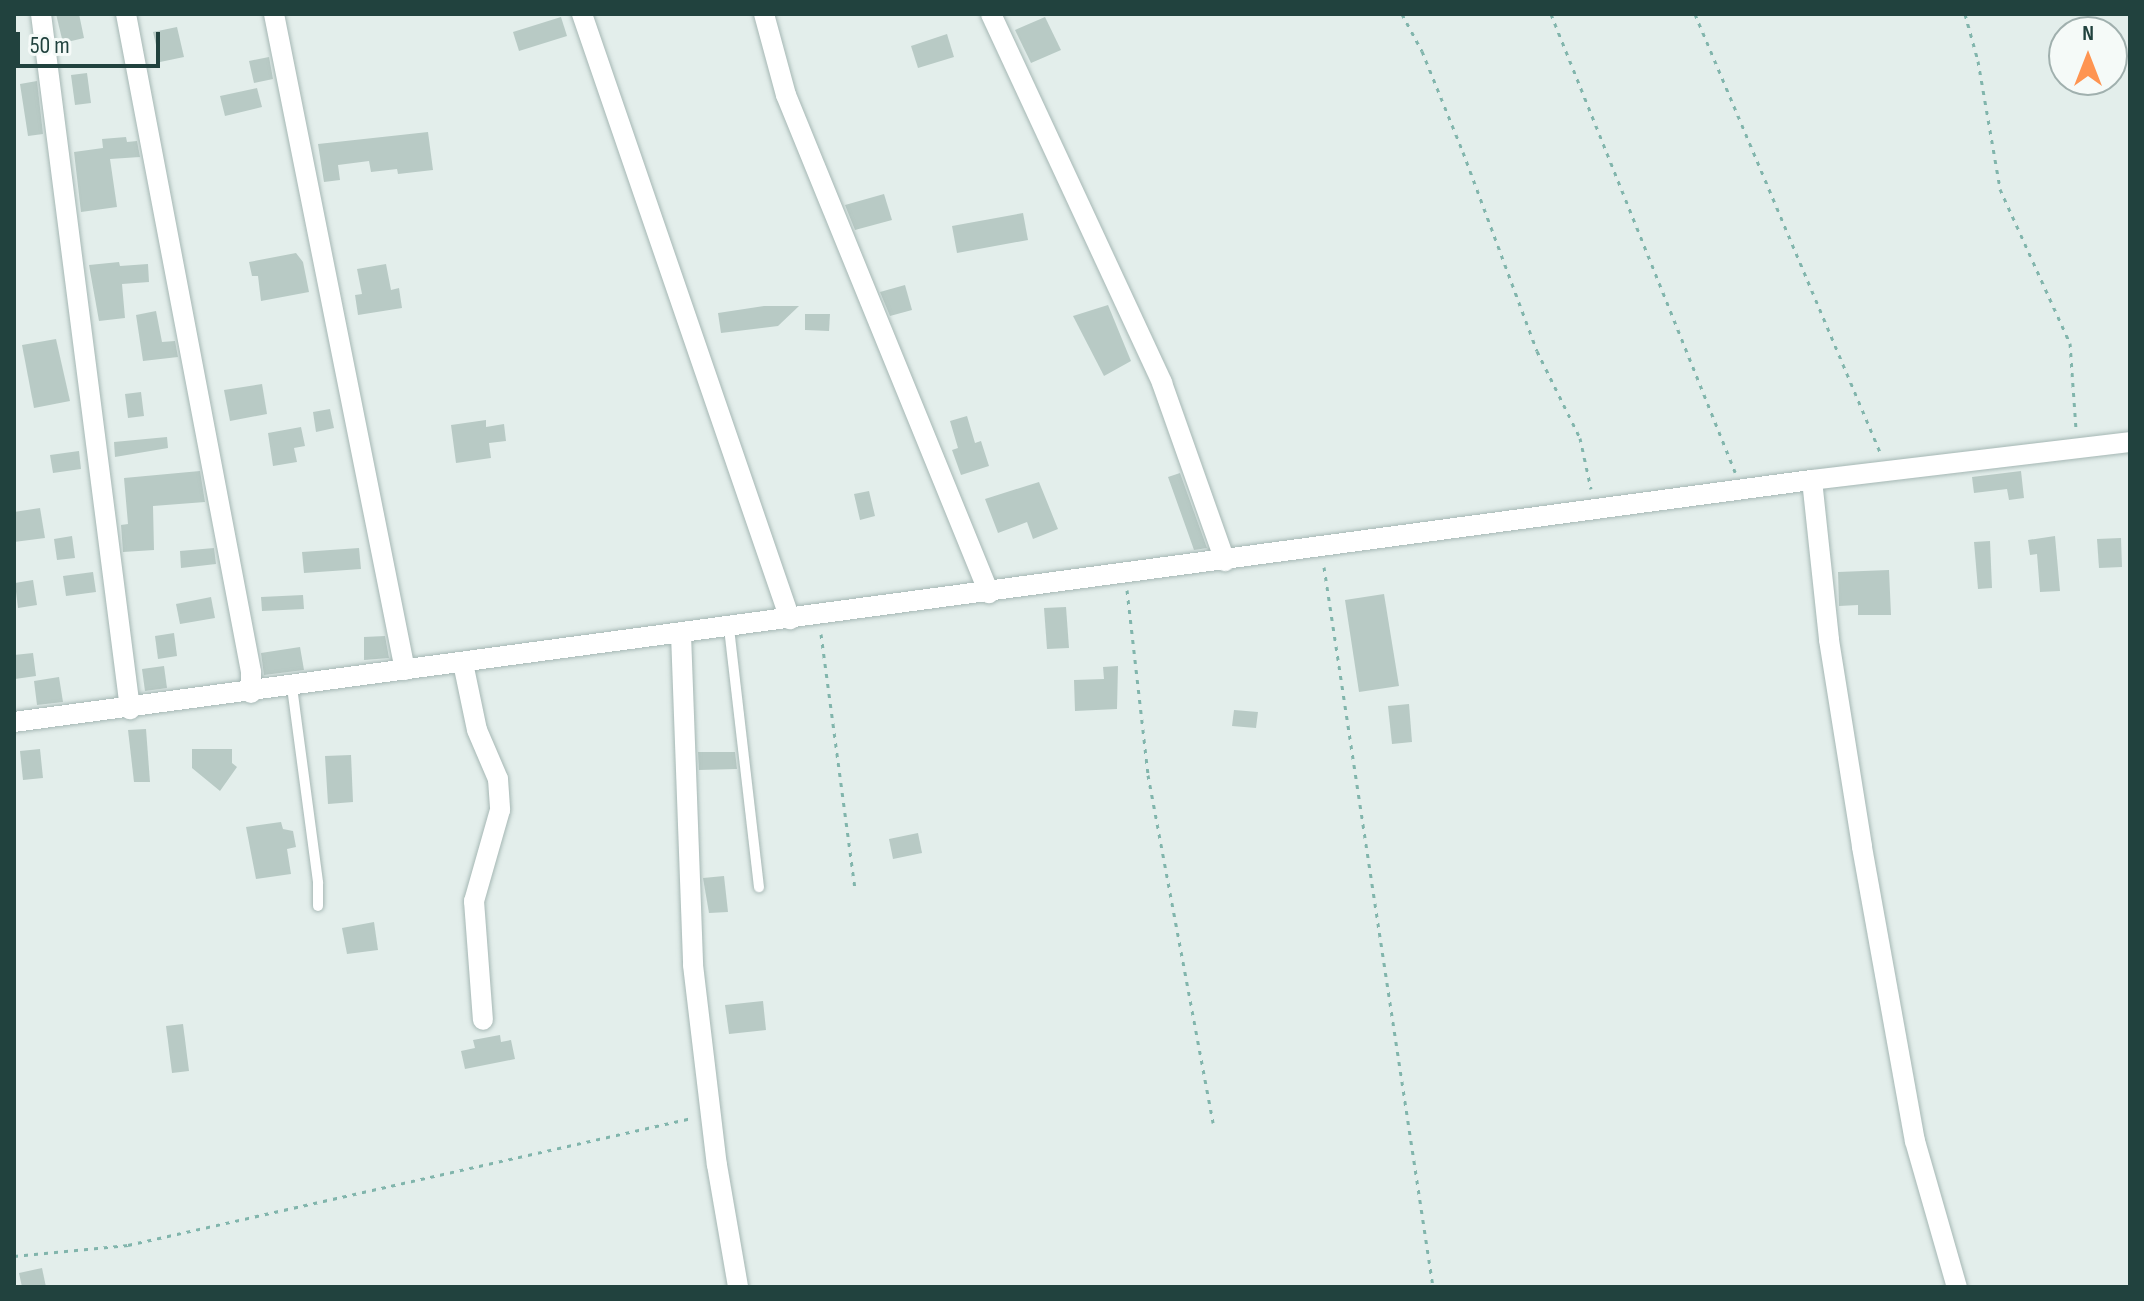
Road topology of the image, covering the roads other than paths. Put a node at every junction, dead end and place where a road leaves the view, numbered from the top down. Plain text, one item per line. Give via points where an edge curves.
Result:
1 (41, 14) edge
2 (126, 14) edge
3 (274, 14) edge
4 (582, 14) edge
5 (764, 14) edge
6 (991, 14) edge
7 (2129, 445) edge
8 (1812, 480) junction
9 (1225, 561) junction
10 (989, 593) junction
11 (790, 619) junction
12 (729, 628) junction
13 (681, 634) junction
14 (463, 663) junction
15 (405, 670) junction
16 (292, 687) junction
17 (251, 693) junction
18 (130, 709) junction
19 (14, 722) edge
20 (759, 887) dead end
21 (318, 906) dead end
22 (483, 1020) dead end
23 (738, 1287) edge
24 (1957, 1287) edge

1 - 18 street
2 - 17 street
3 - 15 street
4 - 11 street
5 - 10 street via 786,95
6 - 9 street via 1162,383
7 - 8 street
8 - 9 street
8 - 24 street via 1829,640 1862,847 1915,1141
9 - 10 street
10 - 11 street
11 - 12 street
12 - 13 street
12 - 20 lane
13 - 14 street
13 - 23 street via 693,965
14 - 15 street
14 - 22 street via 477,730 498,779 500,810 474,901
15 - 16 street
16 - 17 street
16 - 21 lane
17 - 18 street
18 - 19 street

